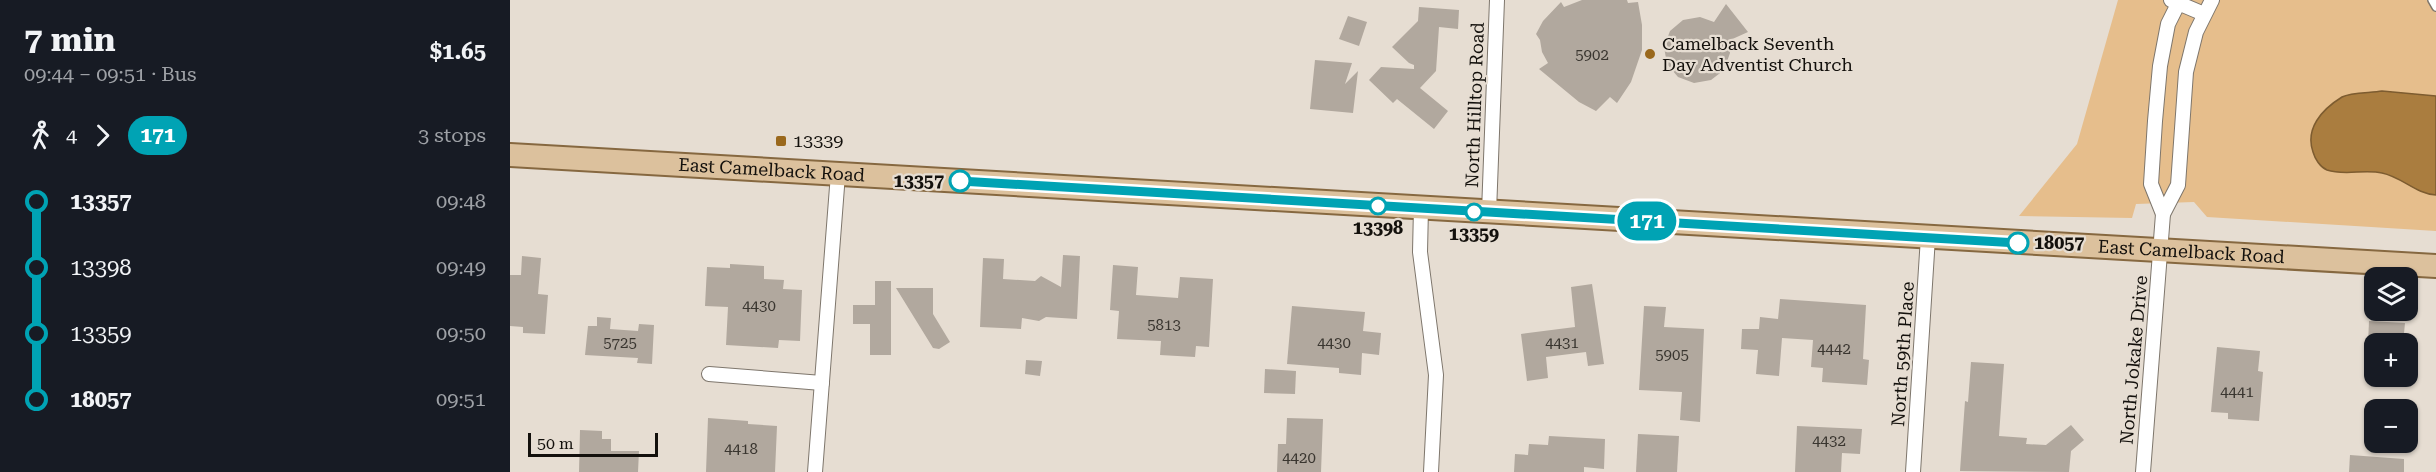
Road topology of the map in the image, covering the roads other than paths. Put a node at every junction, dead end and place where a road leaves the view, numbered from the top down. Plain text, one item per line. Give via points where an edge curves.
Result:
1 (1497, 0) edge
2 (2212, 0) edge
3 (2432, 0) edge
4 (2176, 1) edge
5 (2436, 7) edge
6 (2204, 14) junction
7 (510, 155) edge
8 (838, 174) junction
9 (1421, 208) junction
10 (1489, 212) junction
11 (2163, 214) junction
12 (1928, 237) junction
13 (2160, 251) junction
14 (2436, 266) edge
15 (709, 374) dead end
16 (822, 383) junction
17 (815, 472) edge
18 (1431, 472) edge
19 (1913, 472) edge
20 (2143, 472) edge

1 - 10 street, North Hilltop Road
2 - 6 street
3 - 5 lane
4 - 6 street
4 - 11 street via 2160,66 2151,184
6 - 11 street via 2186,72 2178,186
7 - 8 main road, East Camelback Road
8 - 9 main road, East Camelback Road
8 - 16 street
9 - 10 main road, East Camelback Road
9 - 18 street via 1420,252 1436,375
10 - 12 main road, East Camelback Road
11 - 13 street, North Jokake Drive
12 - 13 main road, East Camelback Road
12 - 19 street, North 59th Place
13 - 14 main road, East Camelback Road
13 - 20 street, North Jokake Drive
15 - 16 street
16 - 17 street

